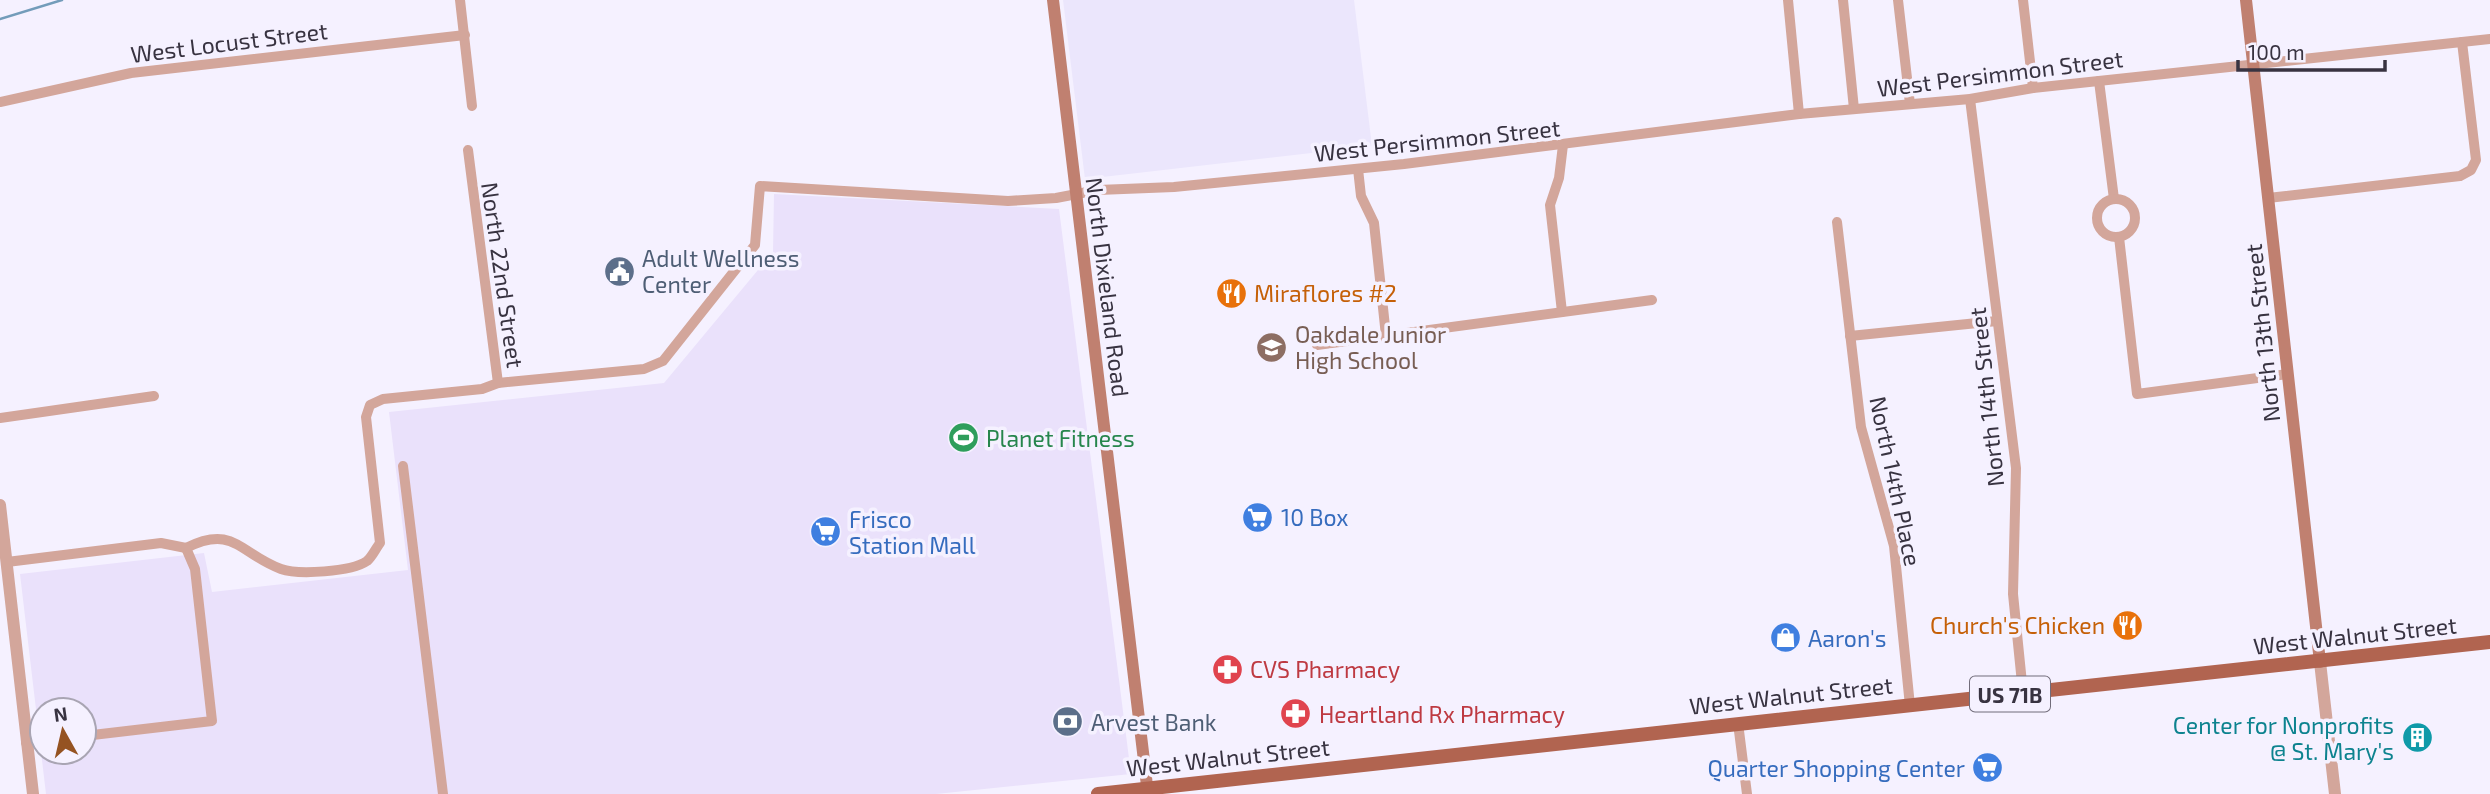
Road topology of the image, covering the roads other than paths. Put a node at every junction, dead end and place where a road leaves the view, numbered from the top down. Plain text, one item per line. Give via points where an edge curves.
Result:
1 (460, 0) edge
2 (1054, 0) edge
3 (1788, 0) edge
4 (1843, 0) edge
5 (1898, 0) edge
6 (2023, 0) edge
7 (2246, 0) edge
8 (465, 35) junction
9 (2490, 39) edge
10 (2462, 42) junction
11 (2253, 64) junction
12 (2099, 81) junction
13 (2034, 88) junction
14 (1970, 99) junction
15 (0, 102) edge
16 (1910, 104) junction
17 (472, 106) dead end
18 (1854, 109) junction
19 (1799, 114) junction
20 (1563, 145) junction
21 (468, 150) dead end
22 (1358, 169) junction
23 (1074, 195) junction
24 (2269, 198) junction
25 (2114, 200) junction
26 (1837, 222) dead end
27 (2119, 237) junction
28 (1652, 300) dead end
29 (1562, 312) junction
30 (1997, 321) junction
31 (1386, 336) junction
32 (1850, 336) junction
33 (1317, 345) dead end
34 (2288, 374) junction
35 (498, 383) junction
36 (154, 396) dead end
37 (0, 418) edge
38 (403, 466) dead end
39 (0, 505) edge
40 (186, 548) junction
41 (6, 562) junction
42 (2490, 642) edge
43 (2320, 662) junction
44 (2023, 693) junction
45 (1910, 706) junction
46 (1738, 723) junction
47 (98, 734) edge
48 (26, 743) joint
49 (1147, 791) edge
50 (33, 794) edge
51 (443, 794) edge
52 (1098, 794) edge
53 (1747, 794) edge
54 (2335, 794) edge

1 - 8 street
2 - 23 main road, North Dixieland Road
3 - 19 street
4 - 18 street
5 - 16 street
6 - 13 street
7 - 11 main road, North 13th Street
8 - 15 street, West Locust Street via 131,73
8 - 17 street
9 - 10 street, West Persimmon Street
10 - 11 street, West Persimmon Street
10 - 24 street via 2476,160 2471,170 2460,176
11 - 12 street, West Persimmon Street
11 - 24 main road, North 13th Street
12 - 13 street, West Persimmon Street
12 - 25 street
13 - 14 street, West Persimmon Street
14 - 16 street, West Persimmon Street
14 - 30 street, North 14th Street
16 - 18 street, West Persimmon Street
18 - 19 street, West Persimmon Street
19 - 20 street, West Persimmon Street
20 - 22 street, West Persimmon Street
20 - 29 street via 1550,205
21 - 35 street, North 22nd Street
22 - 23 street, West Persimmon Street
22 - 31 street via 1362,196 1374,223
23 - 35 street, West Persimmon Street via 1008,201 760,186 755,245 663,361 644,369
23 - 49 main road, North Dixieland Road
24 - 34 main road, North 13th Street
25 - 27 street via 2128,203 2134,213 2130,230
25 - 27 street via 2101,207 2097,219 2102,231
26 - 32 street, North 14th Place
27 - 34 street via 2137,394
28 - 29 street
29 - 31 street
30 - 32 street
30 - 44 street, North 14th Street via 2016,468 2013,594
31 - 33 street
32 - 45 street, North 14th Place via 1861,427 1894,546
34 - 43 main road, North 13th Street
35 - 40 street, North 22nd Street via 482,389 383,399 370,405 366,417 380,543 367,561 345,569 297,572 282,570 224,539 206,538
36 - 37 street
38 - 51 street
39 - 41 street
40 - 41 street via 161,543
40 - 47 street via 195,569 212,721
41 - 48 street
42 - 43 main road, West Walnut Street / US 71B
43 - 44 main road, West Walnut Street / US 71B
43 - 54 street
44 - 45 main road, West Walnut Street / US 71B
45 - 46 main road, West Walnut Street / US 71B
46 - 49 main road, West Walnut Street / US 71B
46 - 53 street
48 - 50 street
49 - 52 main road, West Walnut Street / US 71B

